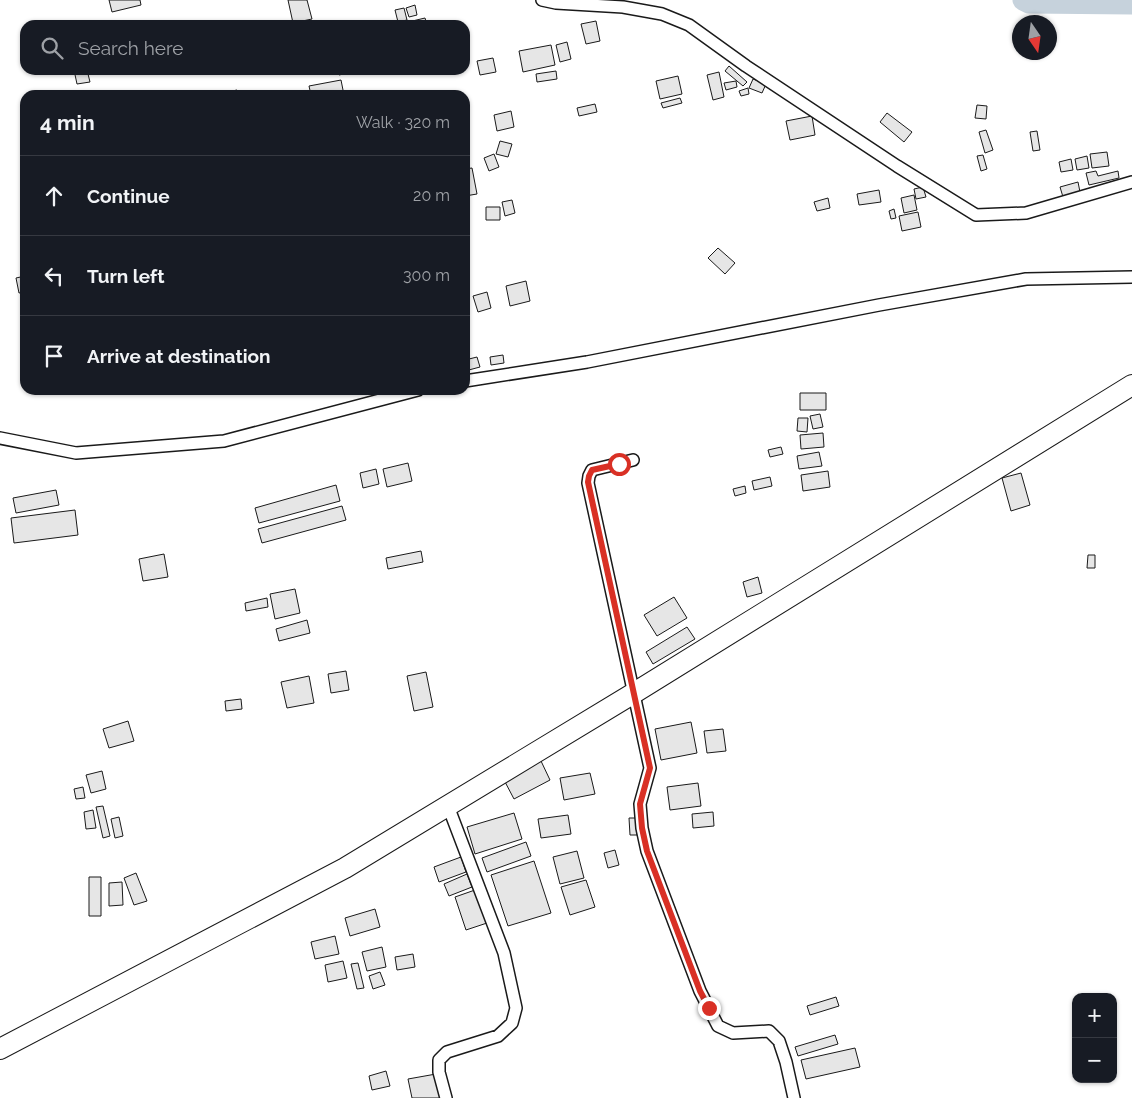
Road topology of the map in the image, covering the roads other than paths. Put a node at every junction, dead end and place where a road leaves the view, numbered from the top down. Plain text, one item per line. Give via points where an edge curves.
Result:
1 (542, 0) edge
2 (1132, 182) edge
3 (1132, 277) edge
4 (470, 381) edge
5 (1132, 385) edge
6 (399, 395) edge
7 (0, 438) edge
8 (633, 460) dead end
9 (634, 693) junction
10 (448, 806) junction
11 (0, 1049) edge
12 (446, 1098) edge
13 (794, 1098) edge

1 - 2 street via 623,7 662,14 689,25 881,156 976,215 1026,213
3 - 4 street via 1026,278
5 - 9 highway
6 - 7 street via 224,441 76,453
8 - 9 street via 592,470 588,482
9 - 10 highway
9 - 13 street via 650,768 640,804 647,851 700,991 718,1026 733,1033 769,1031 779,1041
10 - 11 highway via 345,868
10 - 12 street via 504,953 516,1008 512,1023 498,1036 447,1052 440,1060 439,1072

